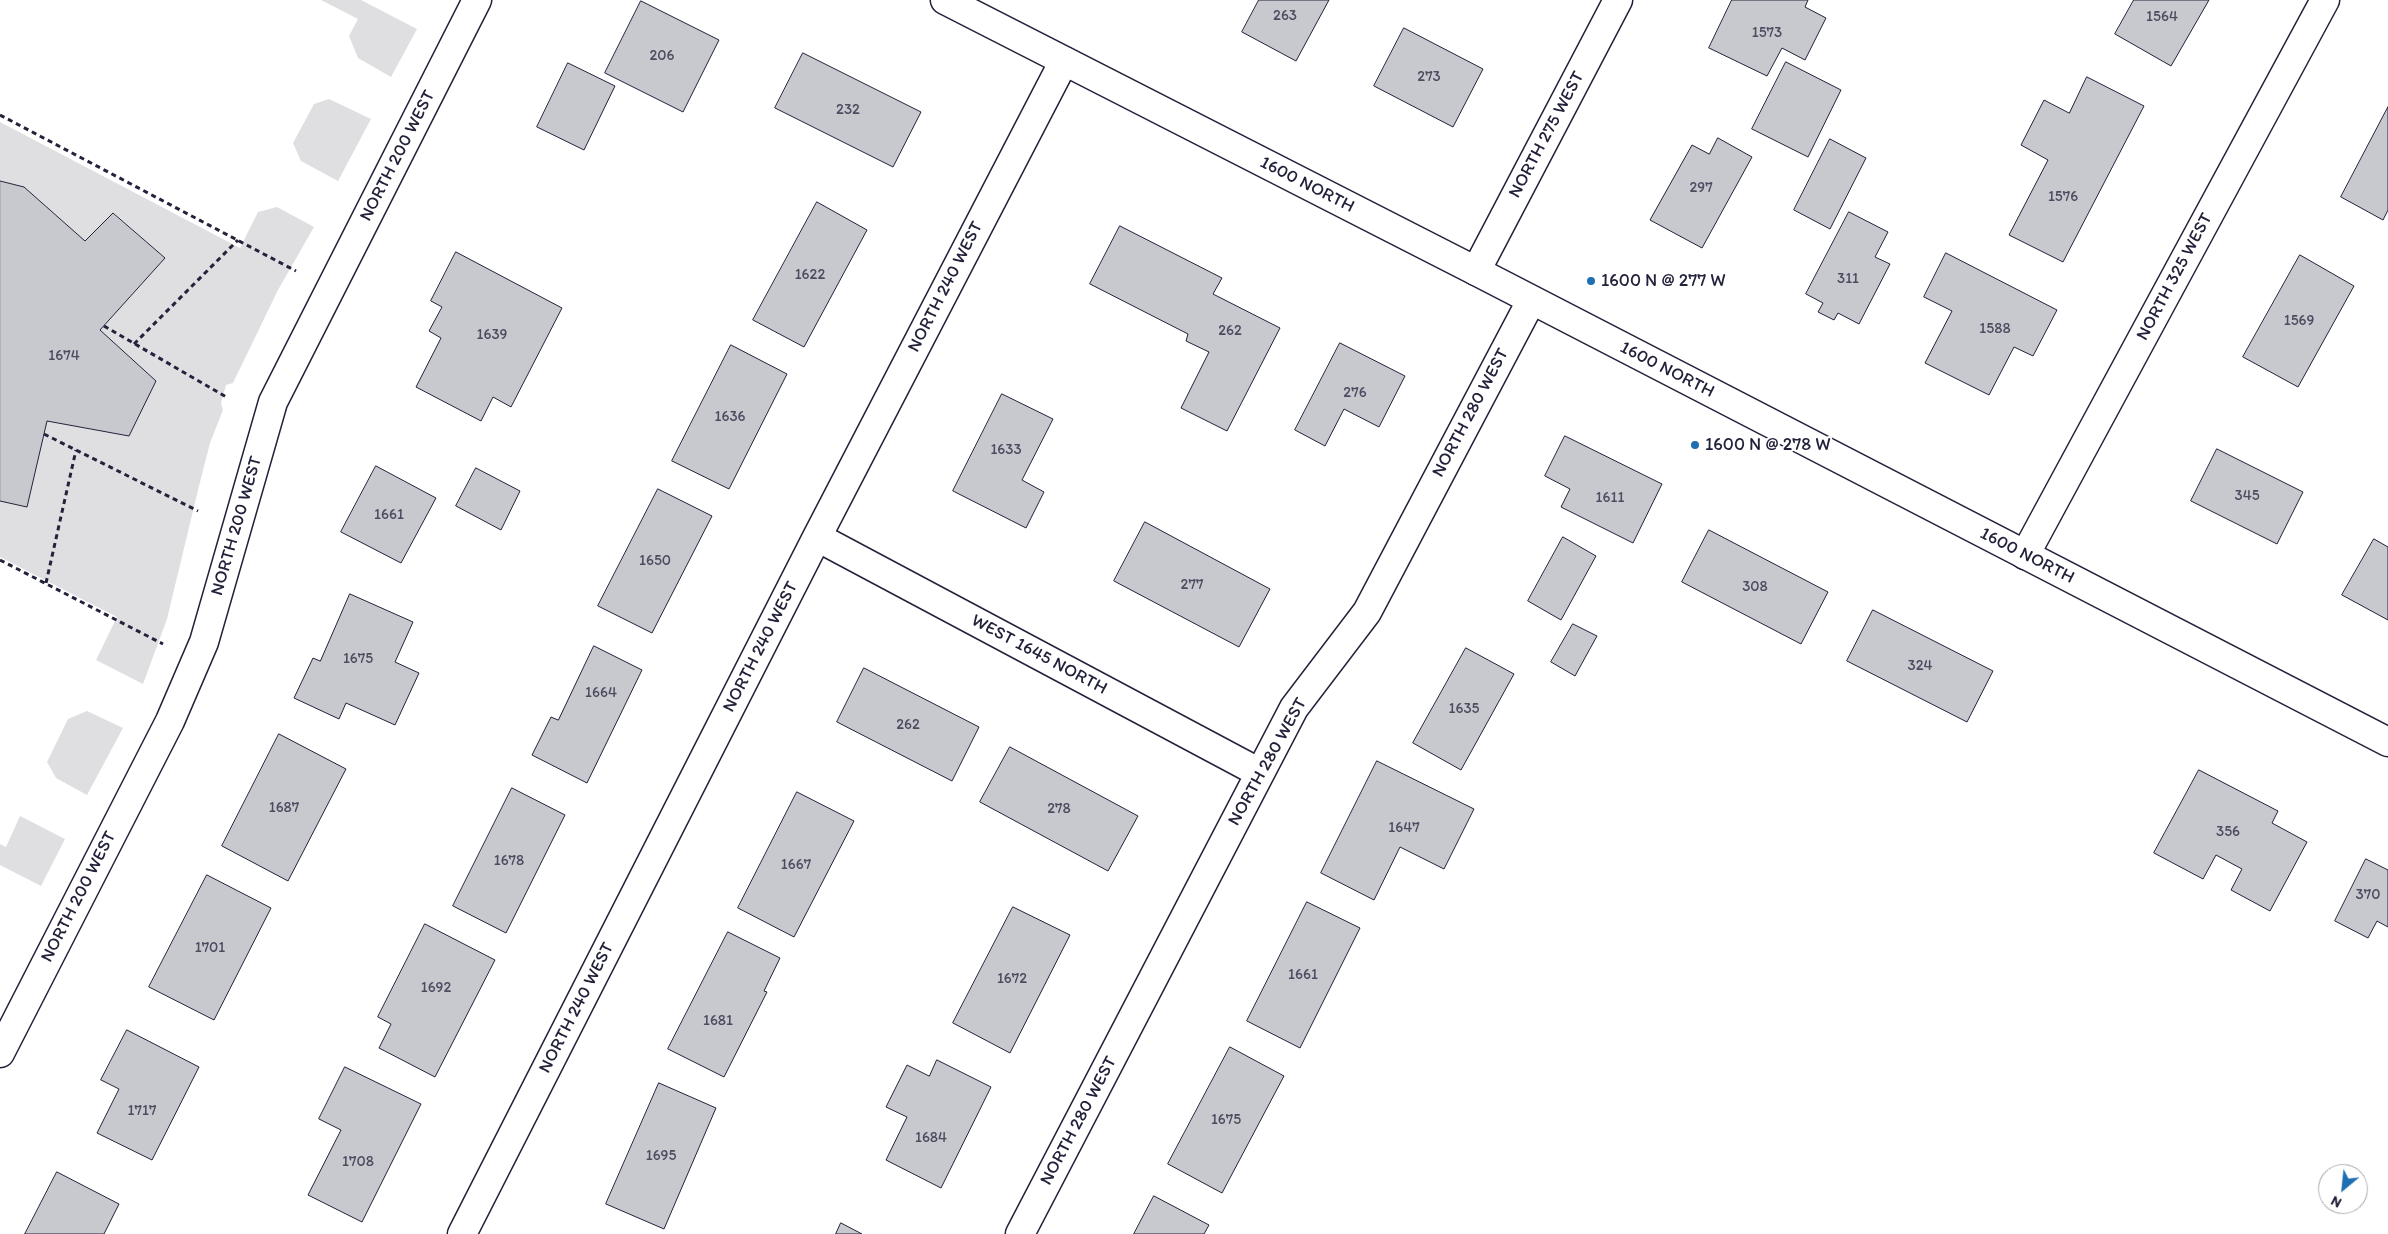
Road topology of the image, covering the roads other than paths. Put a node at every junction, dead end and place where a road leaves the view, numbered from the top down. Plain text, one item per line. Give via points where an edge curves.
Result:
1 (477, 0) edge
2 (945, 0) edge
3 (1618, 0) edge
4 (2325, 0) edge
5 (1064, 61) junction
6 (1476, 271) junction
7 (1531, 301) junction
8 (817, 537) junction
9 (2025, 554) junction
10 (2388, 742) edge
11 (1260, 773) junction
12 (0, 1053) edge
13 (462, 1234) edge
14 (1020, 1234) edge

1 - 12 street, NORTH 200 WEST via 273,402 201,650 170,721
2 - 5 street, 1600 NORTH
3 - 6 street, NORTH 275 WEST
4 - 9 street, NORTH 325 WEST
5 - 6 street, 1600 NORTH
5 - 8 street, NORTH 240 WEST
6 - 7 street, 1600 NORTH
7 - 9 street, 1600 NORTH
7 - 11 street, NORTH 280 WEST via 1367,612 1294,708
8 - 11 street, WEST 1645 NORTH
8 - 13 street, NORTH 240 WEST
9 - 10 street, 1600 NORTH
11 - 14 street, NORTH 280 WEST

